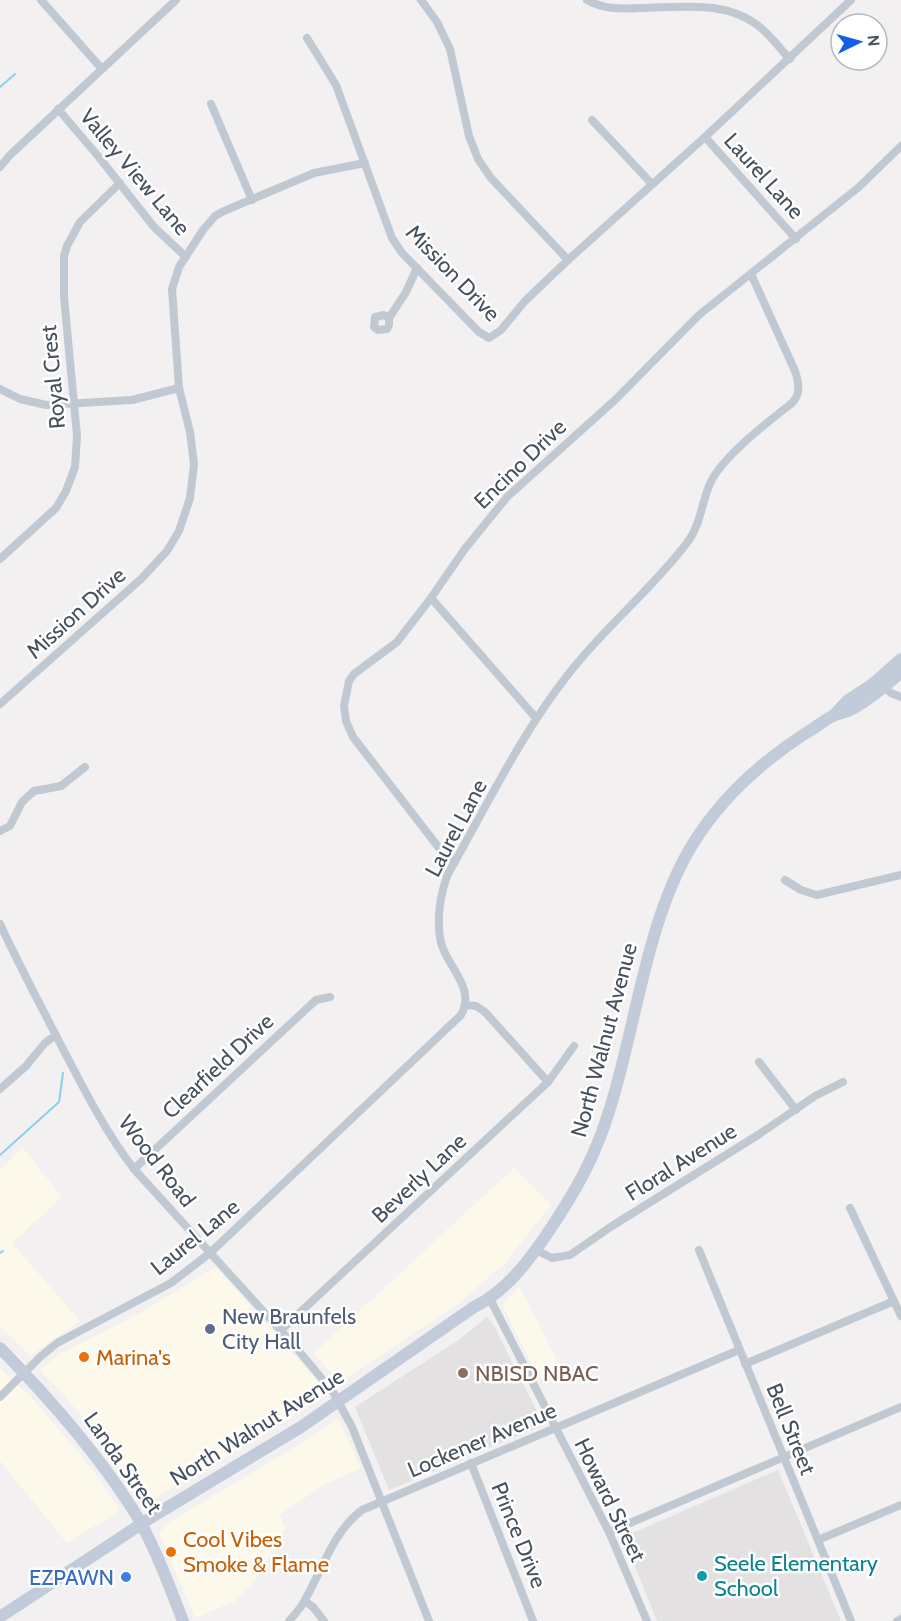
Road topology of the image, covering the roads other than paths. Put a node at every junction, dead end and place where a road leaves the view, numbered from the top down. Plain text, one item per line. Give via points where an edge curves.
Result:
1 (41, 0) edge
2 (176, 0) edge
3 (421, 0) edge
4 (587, 0) edge
5 (851, 0) edge
6 (307, 38) dead end
7 (790, 59) junction
8 (102, 69) junction
9 (211, 104) dead end
10 (58, 109) junction
11 (592, 120) dead end
12 (705, 137) junction
13 (901, 146) edge
14 (365, 162) junction
15 (0, 167) edge
16 (120, 183) junction
17 (652, 184) junction
18 (252, 200) junction
19 (796, 239) junction
20 (186, 256) junction
21 (568, 260) junction
22 (417, 268) junction
23 (751, 274) junction
24 (389, 318) dead end
25 (0, 388) edge
26 (179, 388) junction
27 (74, 403) junction
28 (0, 559) edge
29 (431, 598) junction
30 (901, 659) edge
31 (901, 672) edge
32 (884, 687) junction
33 (901, 697) edge
34 (0, 704) edge
35 (833, 716) junction
36 (536, 718) junction
37 (85, 767) dead end
38 (0, 831) edge
39 (455, 862) junction
40 (901, 875) edge
41 (785, 880) dead end
42 (0, 924) edge
43 (330, 997) dead end
44 (465, 1005) junction
45 (56, 1035) junction
46 (574, 1046) dead end
47 (759, 1062) dead end
48 (548, 1082) junction
49 (843, 1082) dead end
50 (0, 1089) edge
51 (796, 1110) junction
52 (134, 1169) junction
53 (850, 1208) dead end
54 (536, 1250) junction
55 (699, 1250) dead end
56 (210, 1254) junction
57 (490, 1299) junction
58 (894, 1301) junction
59 (901, 1316) edge
60 (281, 1330) junction
61 (0, 1348) edge
62 (739, 1350) junction
63 (745, 1364) junction
64 (25, 1373) junction
65 (0, 1397) edge
66 (339, 1402) junction
67 (901, 1407) edge
68 (555, 1429) junction
69 (783, 1458) junction
70 (471, 1463) junction
71 (382, 1501) junction
72 (901, 1506) edge
73 (141, 1524) junction
74 (609, 1532) junction
75 (818, 1540) junction
76 (305, 1601) junction
77 (1, 1617) edge
78 (901, 1619) edge
79 (183, 1621) edge
80 (289, 1621) edge
81 (324, 1621) edge
82 (429, 1621) edge
83 (533, 1621) edge
84 (647, 1621) edge
85 (851, 1621) edge
86 (897, 1621) edge

1 - 8 street
2 - 8 street
3 - 21 street via 450,49 469,136 478,159
4 - 7 street via 620,9 722,9 762,29
5 - 7 street, Mission Drive
6 - 14 street via 336,84
7 - 12 street, Mission Drive
8 - 10 street
9 - 18 street
10 - 15 street
10 - 16 street, Valley View Lane
11 - 17 street
12 - 17 street, Mission Drive
12 - 19 street, Laurel Lane
13 - 19 street, Encino Drive
14 - 18 street, Mission Drive via 322,171
14 - 22 street, Mission Drive via 392,238
16 - 20 street, Valley View Lane via 154,227
16 - 27 street, Royal Crest via 80,222 66,246 64,297
17 - 21 street, Mission Drive
18 - 20 street, Mission Drive via 215,216
19 - 23 street, Encino Drive
20 - 26 street, Mission Drive via 172,289
21 - 22 street, Mission Drive via 489,338
22 - 24 street
23 - 29 street, Encino Drive via 699,315 615,400 507,497
23 - 36 street, Laurel Lane via 797,378 799,390 795,400 720,469 709,486 701,516 686,545 584,655
25 - 27 street via 38,404
26 - 27 street via 132,400
26 - 34 street, Mission Drive via 192,444 194,473 174,540 141,579
27 - 28 street, Royal Crest via 77,451 66,491 49,515
29 - 36 street
29 - 39 street, Encino Drive via 392,647 354,674 344,706 354,737 436,844
30 - 35 main road, North Walnut Avenue
31 - 32 main road, North Walnut Avenue
32 - 33 street
32 - 35 main road, North Walnut Avenue via 853,709
35 - 54 main road, North Walnut Avenue via 780,750 742,782 712,815 682,862 656,928 599,1141 582,1178
36 - 39 street, Laurel Lane
37 - 38 street via 61,786 34,791 19,807 10,826
39 - 44 street, Laurel Lane via 442,890 439,932 463,987
40 - 41 street via 817,895
42 - 45 street, Wood Road
43 - 52 street, Clearfield Drive via 316,1000
44 - 48 street via 485,1012
44 - 56 street, Laurel Lane via 455,1022
45 - 50 street
45 - 52 street, Wood Road via 102,1122
46 - 48 street, Beverly Lane
47 - 51 street
48 - 60 street, Beverly Lane
49 - 51 street, Floral Avenue
51 - 54 street, Floral Avenue via 570,1255 552,1258
52 - 56 street, Wood Road
53 - 58 street
54 - 57 main road, North Walnut Avenue
55 - 62 street, Bell Street
56 - 60 street, Wood Road
56 - 64 street, Laurel Lane via 171,1283 57,1343
57 - 66 main road, North Walnut Avenue
57 - 68 street, Howard Street
58 - 59 street
58 - 63 street
60 - 66 street, Wood Road
61 - 64 main road, Landa Street
62 - 63 street, Bell Street
62 - 68 street, Lockener Avenue
63 - 69 street, Bell Street
64 - 65 street, Laurel Lane
64 - 73 main road, Landa Street via 81,1437
66 - 71 street, Wood Road
66 - 73 main road, North Walnut Avenue
67 - 69 street
68 - 70 street, Lockener Avenue
68 - 74 street, Howard Street
69 - 74 street
69 - 75 street, Bell Street
70 - 71 street, Lockener Avenue
70 - 83 street, Prince Drive
71 - 76 street, Lockener Avenue via 349,1520
71 - 82 street, Wood Road
72 - 75 street
73 - 77 main road, North Walnut Avenue
73 - 79 main road, Landa Street
74 - 84 street, Howard Street
75 - 85 street, Bell Street
76 - 80 street, Lockener Avenue
76 - 81 street
78 - 86 street

